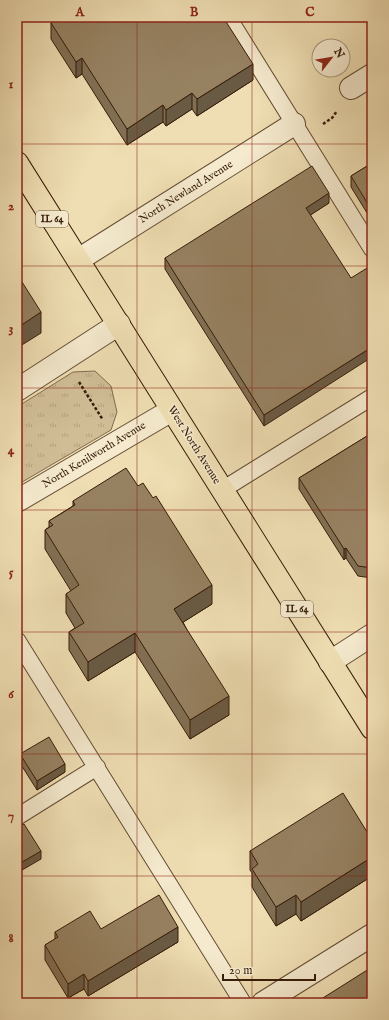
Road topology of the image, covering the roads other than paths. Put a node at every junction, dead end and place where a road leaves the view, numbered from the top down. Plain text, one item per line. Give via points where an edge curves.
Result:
1 (228, 17) edge
2 (372, 75) edge
3 (351, 88) road end
4 (294, 124) junction
5 (17, 162) edge
6 (372, 249) edge
7 (78, 260) junction
8 (119, 324) junction
9 (17, 390) edge
10 (372, 397) edge
11 (172, 410) junction
12 (222, 490) junction
13 (17, 501) edge
14 (372, 635) edge
15 (17, 640) edge
16 (330, 662) junction
17 (372, 728) edge
18 (97, 767) junction
19 (17, 817) edge
20 (372, 935) edge
21 (243, 1003) edge
22 (263, 1003) edge

1 - 4 lane
2 - 3 street
4 - 6 lane
4 - 7 street, North Newland Avenue
5 - 7 main road, West North Avenue / IL 64
7 - 8 main road, West North Avenue / IL 64
8 - 9 street
8 - 11 main road, West North Avenue / IL 64
10 - 12 lane
11 - 12 main road, West North Avenue / IL 64
11 - 13 street, North Kenilworth Avenue
12 - 16 main road, West North Avenue / IL 64
14 - 16 street
15 - 18 lane
16 - 17 main road, West North Avenue / IL 64
18 - 19 lane
18 - 21 lane
20 - 22 street

